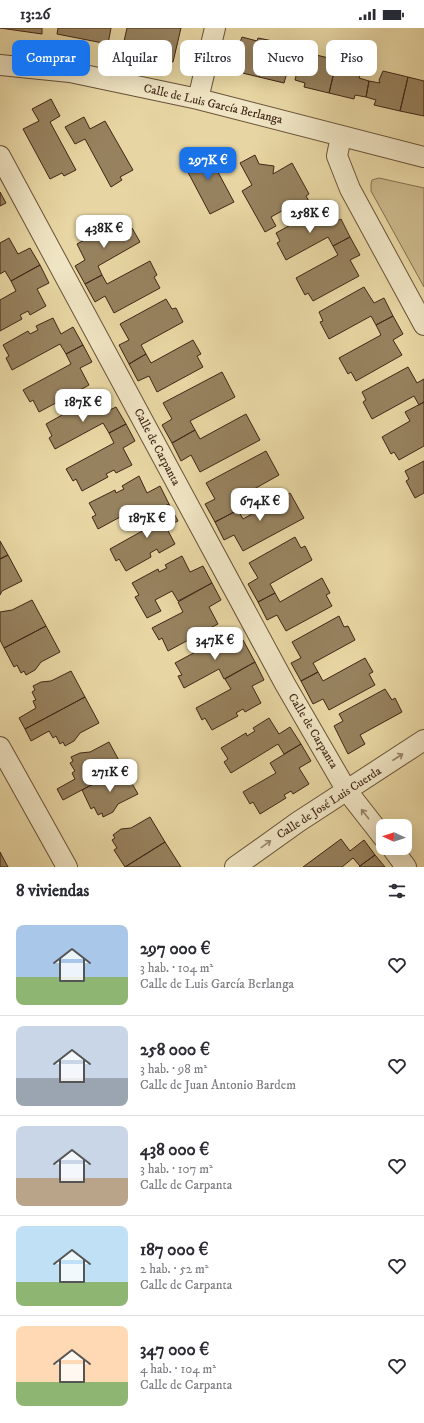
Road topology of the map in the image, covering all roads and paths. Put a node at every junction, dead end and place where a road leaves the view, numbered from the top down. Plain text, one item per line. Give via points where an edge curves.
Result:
1 (215, 28) edge
2 (0, 65) edge
3 (198, 99) junction
4 (341, 136) junction
5 (0, 156) edge
6 (424, 157) edge
7 (424, 325) edge
8 (424, 740) edge
9 (0, 747) edge
10 (347, 790) junction
11 (376, 828) edge
12 (397, 855) edge
13 (67, 867) edge
14 (235, 867) edge
15 (406, 867) edge

1 - 3 street
2 - 3 street, Calle de Luis García Berlanga via 70,72
3 - 4 street, Calle de Luis García Berlanga
4 - 6 street, Calle de Luis García Berlanga
4 - 7 street via 337,156 350,189
5 - 10 street, Calle de Carpanta via 281,677
10 -> 8 street, Calle de José Luis Cuerda
9 - 13 street
11 -> 10 street, Calle de Carpanta
14 -> 10 street, Calle de José Luis Cuerda
12 - 15 street

